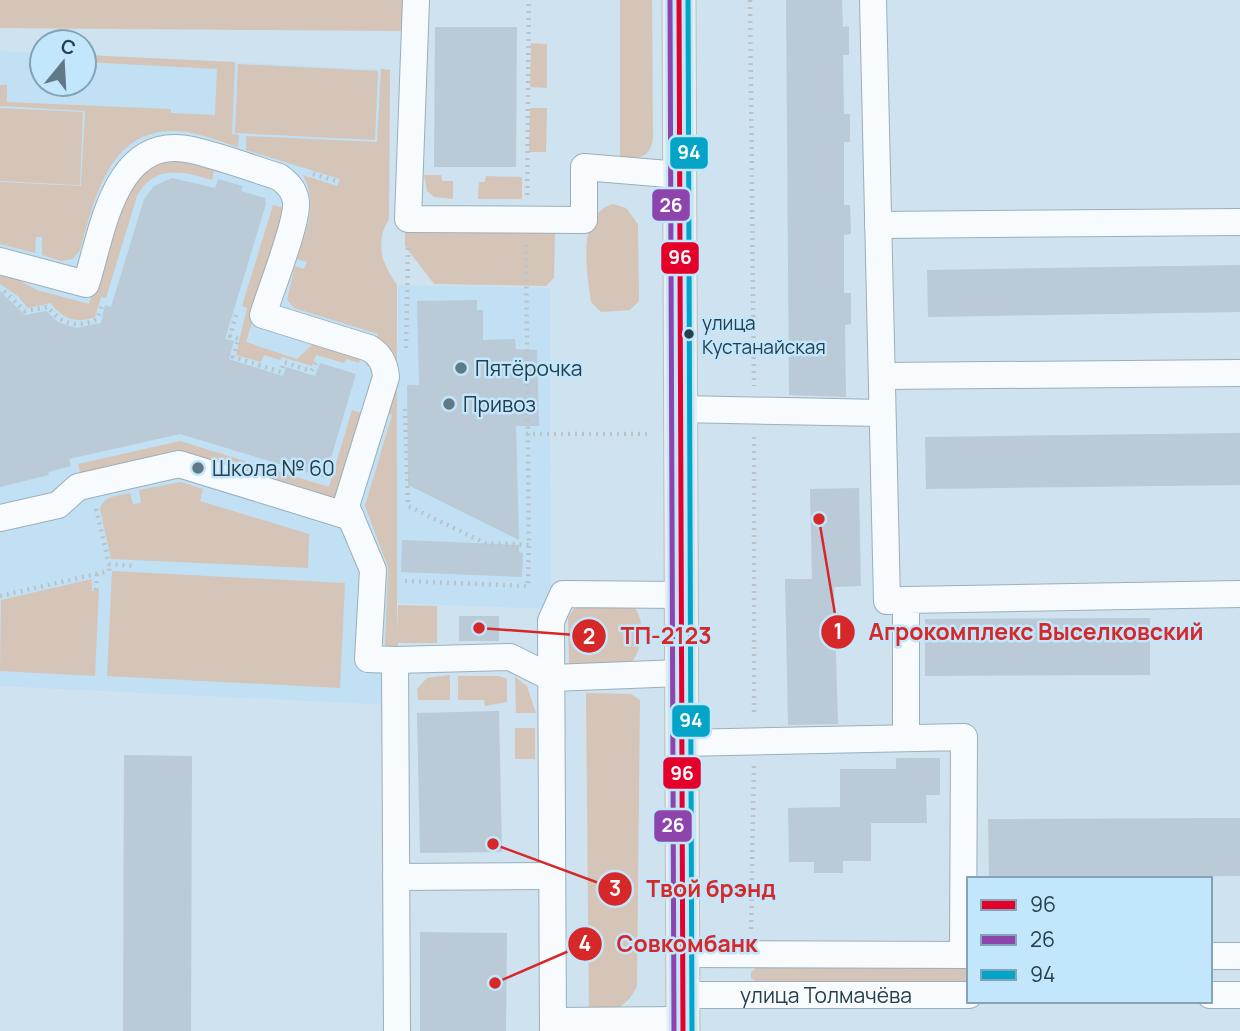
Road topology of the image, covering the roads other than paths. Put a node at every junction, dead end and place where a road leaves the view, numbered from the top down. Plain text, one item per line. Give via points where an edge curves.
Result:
1 (416, 0) edge
2 (679, 0) edge
3 (873, 0) edge
4 (680, 174) junction
5 (1240, 222) edge
6 (878, 225) junction
7 (0, 261) edge
8 (1240, 373) edge
9 (882, 376) junction
10 (882, 413) junction
11 (680, 421) junction
12 (351, 517) junction
13 (0, 518) edge
14 (681, 594) junction
15 (1240, 594) edge
16 (905, 600) junction
17 (395, 660) junction
18 (681, 673) junction
19 (552, 678) junction
20 (906, 738) junction
21 (682, 743) junction
22 (552, 876) junction
23 (396, 877) junction
24 (682, 954) junction
25 (966, 955) edge
26 (1212, 956) edge
27 (1240, 956) edge
28 (967, 995) edge
29 (1212, 995) edge
30 (1240, 995) edge
31 (682, 1015) edge
32 (553, 1026) edge
33 (397, 1031) edge

1 - 4 street via 408,219 584,220 584,167
2 - 4 main road
3 - 6 street
4 - 11 main road
5 - 6 street
6 - 9 street
7 - 12 street via 86,284 122,176 138,160 156,152 191,150 286,182 296,207 263,315 369,348 385,368 346,506
8 - 9 street
9 - 10 street
10 - 11 street via 754,408
10 - 16 street via 887,601
11 - 14 main road
12 - 13 street via 179,464 78,487 58,505
12 - 17 street via 373,570 368,659
14 - 18 main road
14 - 19 street via 564,594 551,621
15 - 16 street
16 - 20 street
17 - 19 street via 510,657
17 - 23 street
18 - 19 street
18 - 21 main road
19 - 22 street
20 - 21 street
20 - 25 street via 964,737
21 - 24 main road
22 - 23 street
22 - 32 street
23 - 33 street
24 - 25 street, улица Толмачёва
24 - 31 main road
26 - 27 street
28 - 31 street, улица Толмачёва
29 - 30 street
31 - 32 street, улица Толмачёва

